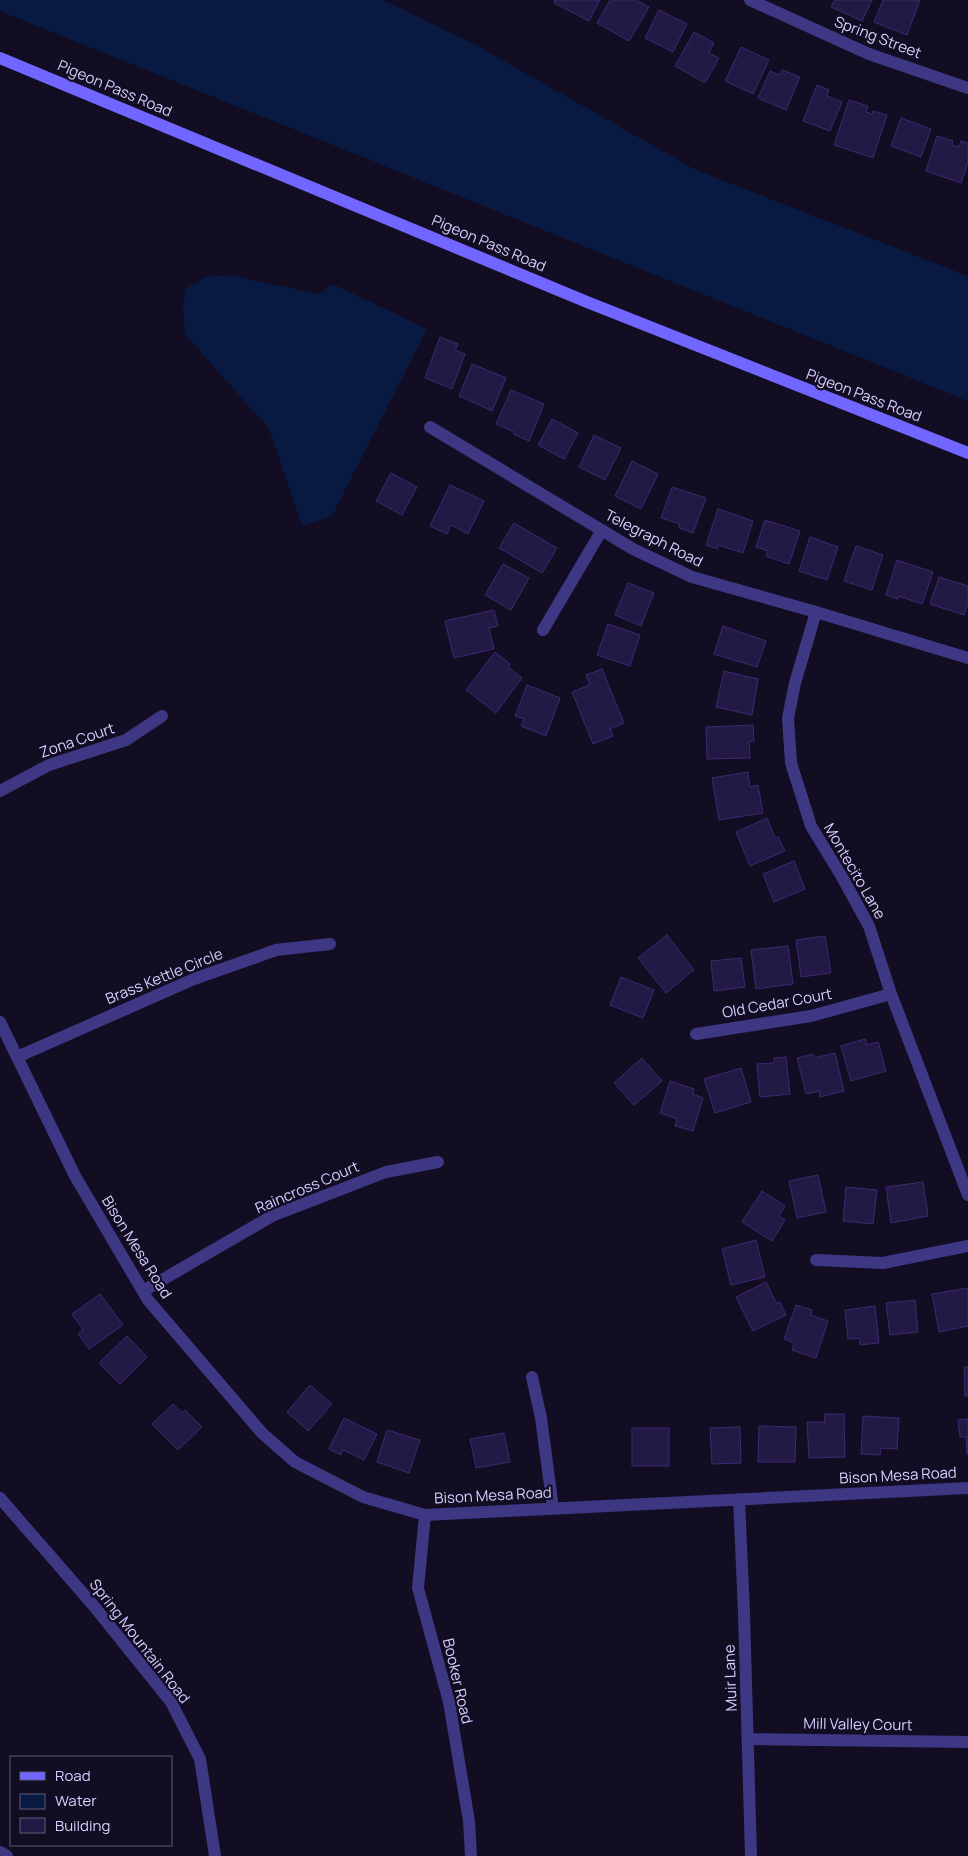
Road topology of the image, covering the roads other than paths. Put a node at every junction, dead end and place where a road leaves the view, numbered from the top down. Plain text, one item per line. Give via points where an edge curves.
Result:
1 (750, 0) edge
2 (0, 58) edge
3 (968, 88) edge
4 (430, 428) dead end
5 (968, 453) edge
6 (602, 530) junction
7 (816, 612) junction
8 (542, 630) dead end
9 (968, 658) edge
10 (162, 716) dead end
11 (0, 790) edge
12 (330, 944) dead end
13 (892, 994) junction
14 (0, 1022) edge
15 (696, 1034) dead end
16 (17, 1057) junction
17 (438, 1162) dead end
18 (968, 1195) edge
19 (968, 1246) edge
20 (816, 1260) dead end
21 (143, 1291) junction
22 (532, 1377) dead end
23 (968, 1488) edge
24 (0, 1498) edge
25 (739, 1499) junction
26 (553, 1508) junction
27 (425, 1514) junction
28 (748, 1739) junction
29 (968, 1742) edge
30 (0, 1852) edge
31 (7, 1856) edge
32 (215, 1856) edge
33 (471, 1856) edge
34 (751, 1856) edge

1 - 3 street, Spring Street via 869,54
2 - 5 street, Pigeon Pass Road via 587,302
4 - 6 street, Telegraph Road
6 - 7 street, Telegraph Road via 692,578
6 - 8 street
7 - 9 street, Telegraph Road
7 - 13 street, Montecito Lane via 788,718 791,763 810,826 869,926
10 - 11 street, Zona Court via 126,740 49,765
12 - 16 street, Brass Kettle Circle via 276,950 194,979
13 - 15 street, Old Cedar Court via 811,1016
13 - 18 street, Montecito Lane
14 - 16 street, Bison Mesa Road
16 - 21 street, Bison Mesa Road via 75,1176
17 - 21 street, Raincross Court via 386,1172 272,1216
19 - 20 street via 883,1263
21 - 27 street, Bison Mesa Road via 262,1433 295,1462 363,1497
22 - 26 street
23 - 25 street, Bison Mesa Road
24 - 32 street, Spring Mountain Road via 93,1605 171,1702 200,1759
25 - 26 street, Bison Mesa Road
25 - 28 street, Muir Lane
26 - 27 street, Bison Mesa Road
27 - 33 street, Booker Road via 418,1588 449,1702
28 - 29 street, Mill Valley Court
28 - 34 street, Muir Lane
30 - 31 street

